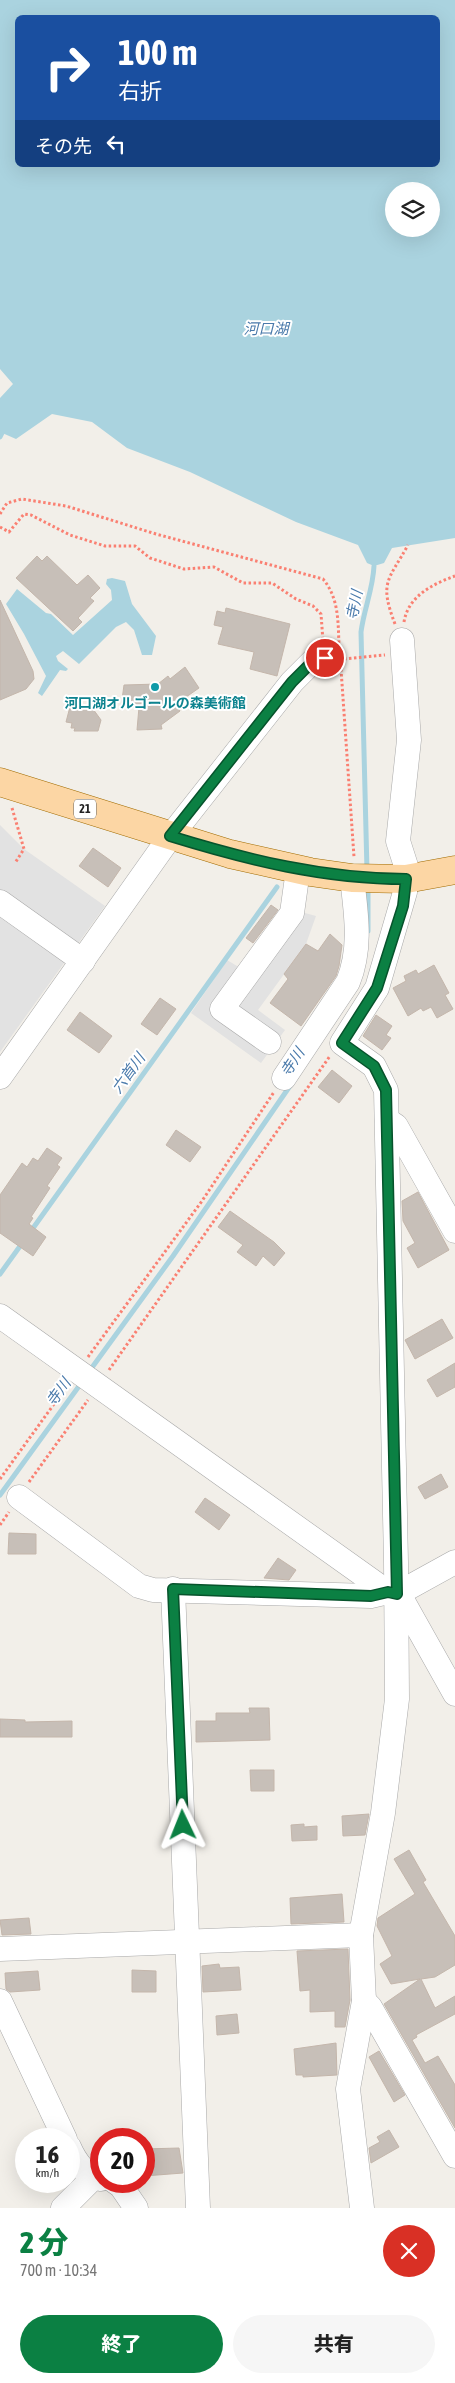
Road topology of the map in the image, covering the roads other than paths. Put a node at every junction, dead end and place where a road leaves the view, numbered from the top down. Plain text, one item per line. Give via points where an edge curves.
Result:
1 (397, 647) road end
2 (333, 659) road end
3 (6, 790) edge
4 (170, 836) junction
5 (298, 870) junction
6 (455, 870) edge
7 (355, 874) junction
8 (399, 879) junction
9 (0, 902) edge
10 (83, 961) junction
11 (269, 1042) dead end
12 (0, 1078) edge
13 (284, 1078) road end
14 (387, 1120) junction
15 (455, 1231) edge
16 (0, 1316) edge
17 (19, 1497) road end
18 (455, 1562) edge
19 (173, 1589) junction
20 (393, 1593) junction
21 (455, 1694) edge
22 (361, 1935) junction
23 (187, 1942) junction
24 (0, 1949) edge
25 (0, 2001) edge
26 (364, 2001) junction
27 (60, 2128) edge
28 (455, 2156) edge
29 (90, 2189) edge
30 (126, 2193) edge
31 (63, 2208) edge
32 (136, 2208) edge
33 (198, 2208) edge
34 (362, 2208) edge

1 - 8 street via 409,740 398,841 406,866
2 - 4 street via 313,661 292,682
3 - 4 main road, 21
4 - 5 main road, 21
4 - 10 street
5 - 7 main road, 21
5 - 11 street via 292,913 222,1009
6 - 8 main road, 21
7 - 8 main road, 21
7 - 13 street via 357,950 354,968
8 - 14 street via 403,906 377,988 342,1043 374,1066 386,1090
9 - 10 street
10 - 12 street
14 - 15 street via 396,1126
14 - 20 street
16 - 20 street
17 - 19 street via 139,1586 153,1590
18 - 20 street
19 - 20 street via 371,1596
19 - 23 street
20 - 21 street via 404,1603
20 - 22 street via 395,1721 377,1851
22 - 23 street
22 - 26 street
23 - 24 street
23 - 33 street
25 - 27 street
26 - 28 street via 370,2006
26 - 34 street via 348,2089
29 - 31 street
30 - 32 street

